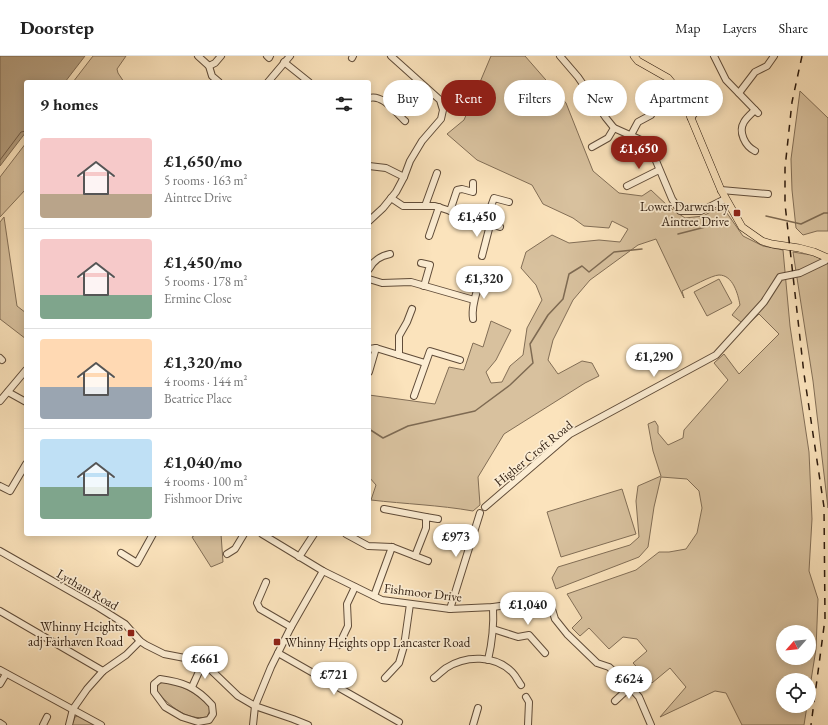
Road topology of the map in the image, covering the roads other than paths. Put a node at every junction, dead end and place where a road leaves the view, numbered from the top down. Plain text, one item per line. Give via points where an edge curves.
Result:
1 (198, 56) edge
2 (221, 56) edge
3 (267, 56) edge
4 (270, 56) edge
5 (290, 56) edge
6 (391, 56) edge
7 (560, 56) edge
8 (634, 56) edge
9 (714, 56) edge
10 (774, 56) edge
11 (284, 62) junction
12 (209, 66) junction
13 (217, 80) edge
14 (270, 80) edge
15 (306, 80) edge
16 (739, 93) junction
17 (371, 98) edge
18 (649, 116) edge
19 (691, 118) joint
20 (405, 121) dead end
21 (614, 128) junction
22 (631, 135) junction
23 (592, 147) dead end
24 (755, 151) dead end
25 (371, 166) edge
26 (660, 170) junction
27 (437, 173) dead end
28 (404, 177) junction
29 (473, 183) dead end
30 (628, 186) dead end
31 (721, 190) junction
32 (768, 194) dead end
33 (391, 198) junction
34 (725, 199) junction
35 (509, 202) dead end
36 (425, 206) junction
37 (438, 207) junction
38 (450, 211) junction
39 (371, 219) edge
40 (488, 224) junction
41 (500, 227) dead end
42 (429, 236) dead end
43 (390, 254) dead end
44 (482, 256) dead end
45 (828, 258) edge
46 (421, 264) dead end
47 (371, 265) edge
48 (371, 280) edge
49 (480, 280) dead end
50 (424, 286) junction
51 (474, 300) junction
52 (412, 309) dead end
53 (473, 319) dead end
54 (376, 348) junction
55 (371, 349) edge
56 (398, 355) junction
57 (460, 360) dead end
58 (425, 363) junction
59 (371, 365) edge
60 (24, 372) edge
61 (8, 392) junction
62 (414, 396) dead end
63 (0, 401) edge
64 (24, 401) edge
65 (24, 467) edge
66 (0, 486) edge
67 (485, 507) dead end
68 (384, 509) dead end
69 (480, 513) dead end
70 (426, 517) junction
71 (438, 519) dead end
72 (152, 536) edge
73 (243, 536) edge
74 (265, 536) edge
75 (313, 536) edge
76 (350, 536) edge
77 (392, 547) junction
78 (0, 552) edge
79 (121, 554) dead end
80 (227, 554) dead end
81 (415, 556) junction
82 (300, 557) junction
83 (428, 561) dead end
84 (323, 571) junction
85 (266, 582) dead end
86 (355, 587) junction
87 (374, 596) junction
88 (410, 604) junction
89 (493, 607) junction
90 (450, 609) junction
91 (0, 611) edge
92 (291, 627) junction
93 (493, 629) junction
94 (140, 641) junction
95 (339, 645) dead end
96 (278, 653) junction
97 (545, 653) dead end
98 (488, 660) junction
99 (202, 665) junction
100 (0, 670) edge
101 (103, 671) junction
102 (6, 674) junction
103 (385, 678) dead end
104 (434, 678) dead end
105 (0, 684) edge
106 (522, 685) dead end
107 (192, 687) junction
108 (630, 687) junction
109 (526, 697) dead end
110 (615, 701) dead end
111 (255, 706) junction
112 (478, 708) dead end
113 (73, 709) junction
114 (47, 717) dead end
115 (399, 722) dead end
116 (0, 723) edge
117 (3, 725) edge
118 (43, 725) edge
119 (69, 725) edge
120 (101, 725) edge
121 (253, 725) edge
122 (306, 725) edge
123 (473, 725) edge
124 (528, 725) edge
125 (651, 725) edge

1 - 12 street
2 - 12 street
3 - 4 street
5 - 11 street
6 - 28 street via 440,100 443,107 441,118 417,149
7 - 21 street
8 - 19 main road via 638,61 668,78 681,94
9 - 16 street via 726,80
10 - 16 street via 766,66 755,72
11 - 14 street
11 - 15 street
12 - 13 street via 212,76
16 - 24 street via 757,111 744,122 742,128 745,149
17 - 20 street via 382,100
18 - 22 street via 638,122
19 - 31 main road
21 - 22 street
21 - 23 street via 608,138
22 - 26 street via 644,141 651,149
25 - 28 street via 386,168
26 - 30 street
26 - 34 street via 680,211 701,211
27 - 36 street
28 - 33 street
29 - 38 street via 473,192 458,190
31 - 32 street
31 - 34 main road
33 - 36 street via 402,206
33 - 39 street
34 - 45 main road via 742,227 762,241 799,248
35 - 40 street via 494,198
36 - 37 street
37 - 38 street
37 - 42 street
38 - 40 street
40 - 41 street
40 - 44 street
43 - 47 street via 382,255
45 - 67 street, Higher Croft Road via 800,273 780,277 764,302 716,355 570,434
46 - 50 street via 430,265
48 - 50 street via 382,283 411,282
49 - 51 street
50 - 51 street
51 - 53 street
52 - 56 street via 399,336
54 - 55 street
54 - 56 street
54 - 59 street
56 - 58 street
57 - 58 street via 430,351
58 - 62 street
60 - 61 street
61 - 63 street
61 - 64 street
65 - 66 street via 10,491
68 - 70 street
69 - 90 street
70 - 71 street
70 - 81 street via 426,528
72 - 79 street via 137,563
73 - 80 street via 235,549
74 - 82 street, Fishmoor Drive
75 - 82 street
76 - 77 street via 368,546
77 - 81 street
77 - 87 street
78 - 94 street, Lytham Road via 98,606 125,624
81 - 83 street
82 - 84 street, Fishmoor Drive
84 - 86 street, Fishmoor Drive
84 - 92 street
85 - 92 street via 257,603 260,609
86 - 87 street, Fishmoor Drive
86 - 95 street via 347,604 348,626
87 - 88 street, Fishmoor Drive via 382,600
88 - 90 street, Fishmoor Drive
88 - 103 street via 399,664
89 - 90 street, Fishmoor Drive
89 - 93 street
89 - 108 street, Fishmoor Drive via 548,600 555,619 567,634 597,663 609,667
91 - 101 street
92 - 96 street
93 - 97 street via 518,637 530,635
93 - 98 street
94 - 99 street, Lytham Road via 164,654
94 - 101 street via 126,655
96 - 111 street
96 - 115 street
98 - 104 street via 463,660 446,668
98 - 106 street via 512,672
99 - 107 street
99 - 111 street, Lytham Road via 238,696
100 - 102 street
101 - 113 street via 87,688
102 - 105 street
102 - 113 street
107 - 107 street via 212,705 213,714 209,720 198,722 182,717 165,707 154,692 154,684 160,679
108 - 110 street
108 - 125 street via 639,697
109 - 124 street via 529,702
111 - 121 street
111 - 122 street, Lytham Road
112 - 123 street
113 - 119 street
113 - 120 street
114 - 118 street
116 - 117 street

